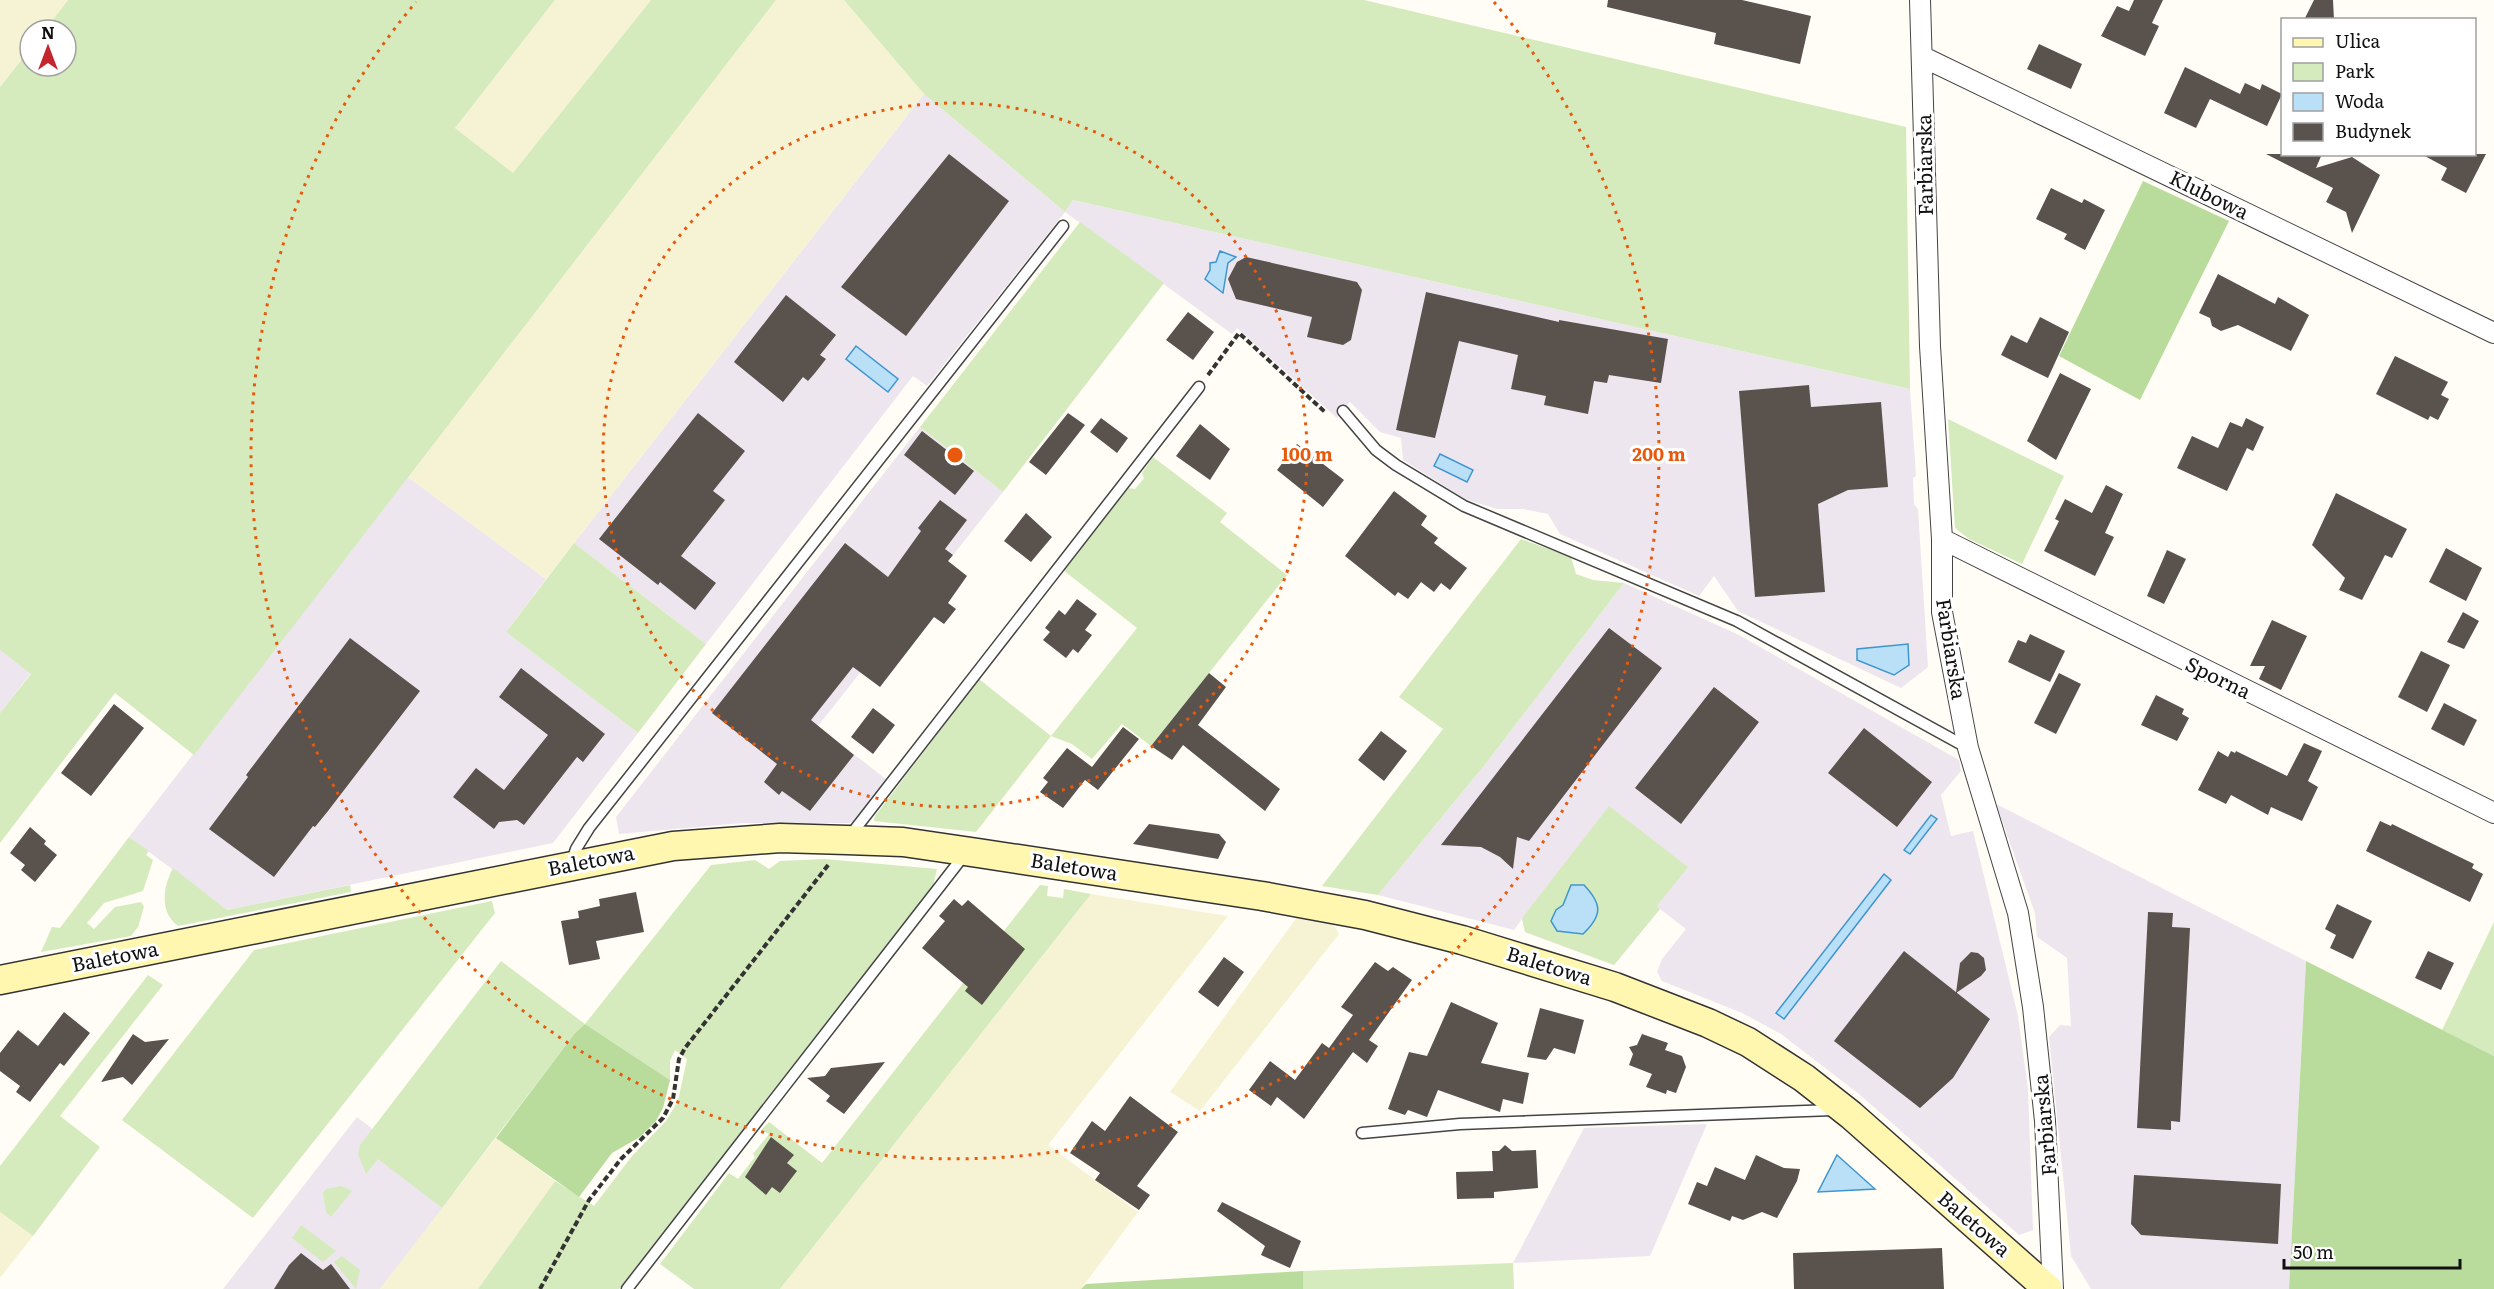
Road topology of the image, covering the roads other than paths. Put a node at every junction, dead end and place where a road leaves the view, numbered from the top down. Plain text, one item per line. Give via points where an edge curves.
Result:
1 (1920, 0) edge
2 (1923, 57) junction
3 (1062, 226) dead end
4 (2494, 333) edge
5 (1198, 387) road end
6 (1343, 411) dead end
7 (1942, 539) junction
8 (1968, 748) junction
9 (2494, 813) edge
10 (847, 840) junction
11 (968, 851) junction
12 (571, 865) junction
13 (0, 980) edge
14 (1843, 1109) junction
15 (1362, 1133) dead end
16 (627, 1289) edge
17 (2048, 1289) edge
18 (2053, 1289) edge

1 - 2 street, Farbiarska
2 - 4 street, Klubowa
2 - 7 street, Farbiarska via 1930,346
3 - 12 lane via 589,828
5 - 10 lane
6 - 8 lane via 1376,450 1464,506 1737,621
7 - 8 street, Farbiarska via 1942,612
7 - 9 street, Sporna
8 - 18 street, Farbiarska via 2018,913 2033,1007 2049,1165
10 - 11 street, Baletowa via 903,842
10 - 12 street, Baletowa via 780,838 700,843
11 - 14 street, Baletowa via 1262,896 1365,915 1462,939 1615,987 1708,1023 1775,1058
11 - 16 lane
12 - 13 street, Baletowa
14 - 15 lane via 1460,1124
14 - 17 street, Baletowa

